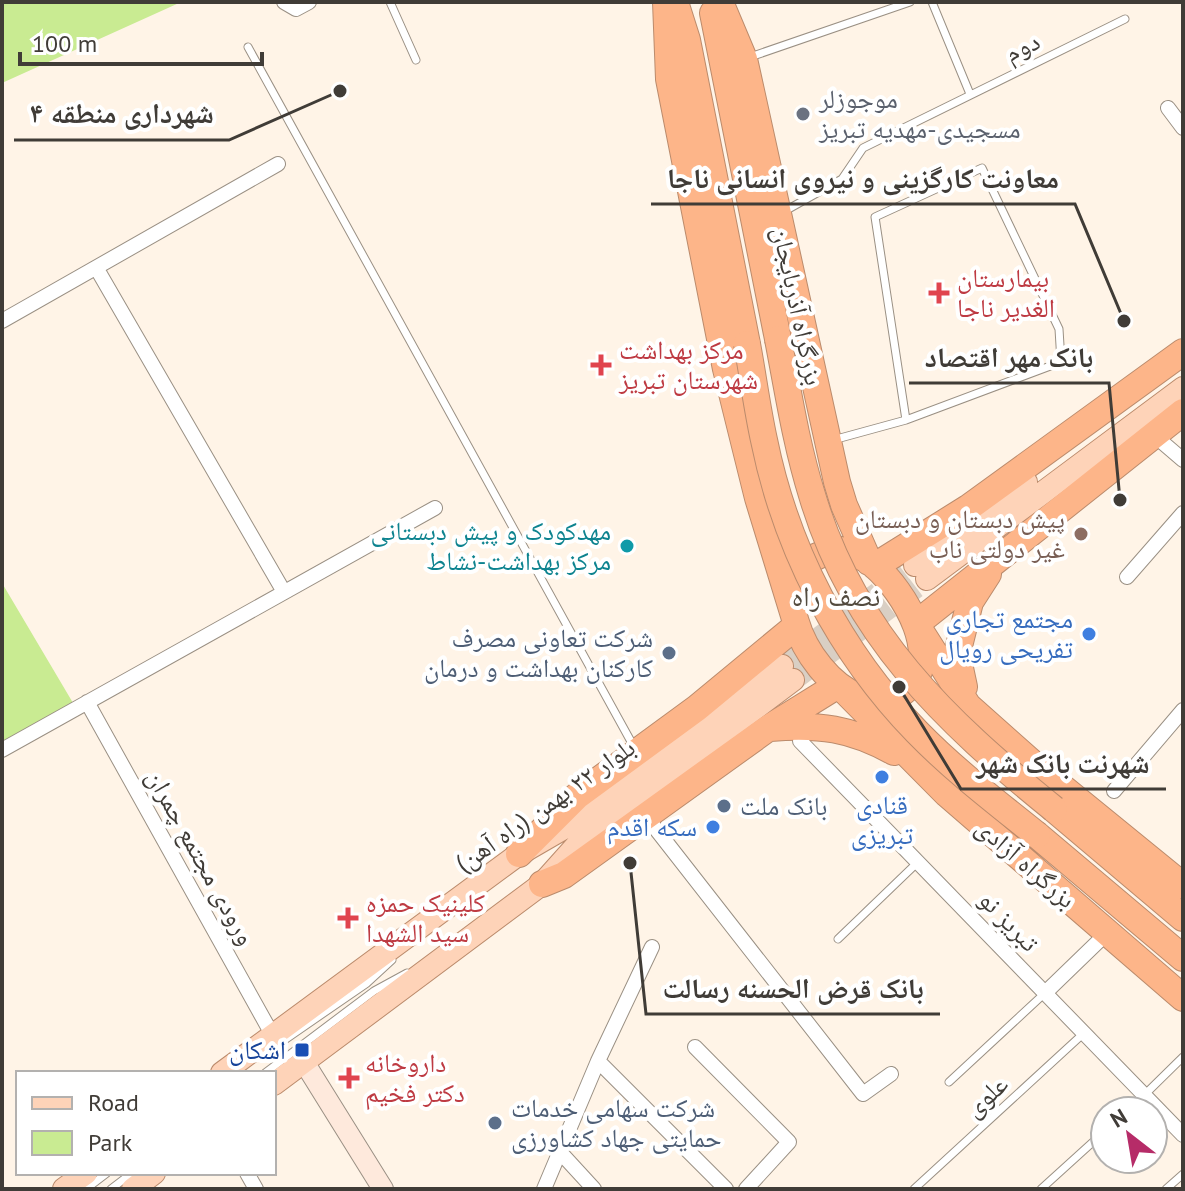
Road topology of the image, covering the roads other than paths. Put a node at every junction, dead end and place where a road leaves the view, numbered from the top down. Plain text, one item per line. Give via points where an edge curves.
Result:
1 (284, 2) edge
2 (309, 2) edge
3 (390, 2) edge
4 (666, 2) edge
5 (675, 2) edge
6 (711, 2) edge
7 (720, 2) edge
8 (910, 2) edge
9 (932, 2) edge
10 (1125, 19) dead end
11 (248, 47) dead end
12 (744, 59) junction
13 (416, 60) dead end
14 (970, 94) junction
15 (1168, 108) dead end
16 (1183, 128) edge
17 (278, 164) dead end
18 (778, 214) junction
19 (97, 269) junction
20 (2, 321) edge
21 (1183, 352) edge
22 (809, 356) junction
23 (1183, 363) edge
24 (726, 369) junction
25 (1183, 388) edge
26 (1183, 412) edge
27 (906, 420) junction
28 (1155, 436) junction
29 (827, 442) junction
30 (1183, 460) edge
31 (435, 508) dead end
32 (1183, 513) edge
33 (1002, 553) junction
34 (872, 564) junction
35 (1127, 577) dead end
36 (284, 592) junction
37 (795, 623) junction
38 (916, 625) junction
39 (839, 686) junction
40 (87, 702) junction
41 (968, 706) junction
42 (1183, 710) edge
43 (767, 729) junction
44 (800, 741) dead end
45 (2, 750) edge
46 (637, 752) junction
47 (918, 766) junction
48 (1114, 791) dead end
49 (1060, 800) junction
50 (645, 815) junction
51 (1013, 850) junction
52 (519, 854) junction
53 (918, 862) junction
54 (542, 884) junction
55 (1183, 886) edge
56 (1183, 918) edge
57 (1106, 934) junction
58 (471, 937) junction
59 (838, 939) dead end
60 (652, 947) dead end
61 (1183, 958) edge
62 (1045, 993) junction
63 (1183, 998) edge
64 (1084, 1033) junction
65 (270, 1044) junction
66 (695, 1047) dead end
67 (1183, 1057) edge
68 (598, 1061) junction
69 (304, 1062) junction
70 (225, 1071) edge
71 (268, 1071) edge
72 (891, 1074) dead end
73 (949, 1082) dead end
74 (276, 1083) edge
75 (1144, 1095) edge
76 (1146, 1095) edge
77 (1169, 1121) edge
78 (1183, 1135) edge
79 (1089, 1146) edge
80 (560, 1152) junction
81 (1183, 1174) edge
82 (83, 1175) edge
83 (104, 1175) edge
84 (129, 1175) edge
85 (151, 1175) edge
86 (64, 1189) edge
87 (86, 1189) edge
88 (111, 1189) edge
89 (133, 1189) edge
90 (383, 1189) edge
91 (544, 1189) edge
92 (594, 1189) edge
93 (726, 1189) edge
94 (746, 1189) edge
95 (914, 1189) edge
96 (1041, 1189) edge
97 (1166, 1189) edge

1 - 2 street via 296,9
3 - 13 lane
4 - 24 highway via 669,79
5 - 61 highway, بزرگراه آزادی, bridge via 687,40 764,443 808,572 839,632 918,733
6 - 49 highway, بزرگراه آذربایجان, bridge via 795,432 812,497 835,554 865,614 939,709 990,757
7 - 12 highway, بزرگراه آذربایجان
8 - 12 lane
9 - 14 lane
10 - 14 lane, دوم
11 - 46 lane
12 - 18 highway, بزرگراه آذربایجان
14 - 18 lane, دوم via 863,148 842,179
15 - 16 street
17 - 19 street
18 - 22 highway, بزرگراه آذربایجان
19 - 20 street
19 - 36 street
21 - 34 highway via 968,508
22 - 24 highway via 794,376 771,386 746,383
22 - 29 highway, بزرگراه آذربایجان
23 - 25 main road via 921,572
24 - 37 highway
26 - 28 highway
27 - 27 lane via 1061,362 1059,329 982,168 875,217
27 - 29 lane
28 - 30 street
28 - 33 highway
29 - 34 highway, بزرگراه آذربایجان via 844,505
31 - 36 street
32 - 35 street
33 - 38 highway
33 - 41 highway via 970,602 957,654
34 - 37 highway via 836,549 814,556 796,574
34 - 38 highway
36 - 40 street
37 - 39 highway via 813,657
37 - 46 highway
38 - 39 highway via 924,651 919,672 904,691 883,700 862,700
38 - 41 highway
39 - 43 highway
39 - 47 highway, بزرگراه آزادی
40 - 45 street
40 - 65 street, ورودی مجتمع چمران
41 - 49 highway
42 - 48 street
43 - 47 highway via 831,727 869,738
43 - 50 highway
44 - 53 street, تبریز نو
46 - 52 highway via 577,796
47 - 51 highway, بزرگراه آزادی
49 - 51 highway via 1040,796 1024,808 1013,829
49 - 55 highway
49 - 56 highway
50 - 54 highway via 564,875
50 - 72 street via 863,1094
51 - 57 highway, بزرگراه آزادی
52 - 54 main road, بلوار ۲۲ بهمن (راه آهن) via 576,821 788,673 585,836
52 - 65 main road, بلوار ۲۲ بهمن (راه آهن)
53 - 59 lane
53 - 62 street, تبریز نو
54 - 58 main road, بلوار ۲۲ بهمن (راه آهن)
57 - 62 street
57 - 63 highway, بزرگراه آزادی
58 - 69 main road, بلوار ۲۲ بهمن (راه آهن)
58 - 71 lane via 374,991
60 - 68 street
62 - 64 street, تبریز نو
62 - 73 lane
64 - 75 street, تبریز نو
64 - 95 lane, علوی
65 - 70 main road, بلوار ۲۲ بهمن (راه آهن)
66 - 94 street via 789,1142
67 - 76 lane
68 - 80 street
68 - 93 street
69 - 74 main road, بلوار ۲۲ بهمن (راه آهن)
69 - 90 main road
77 - 78 street, تبریز نو
79 - 96 lane
80 - 91 street
80 - 92 street
81 - 97 lane
82 - 86 main road
83 - 87 lane
84 - 88 lane
85 - 89 main road

